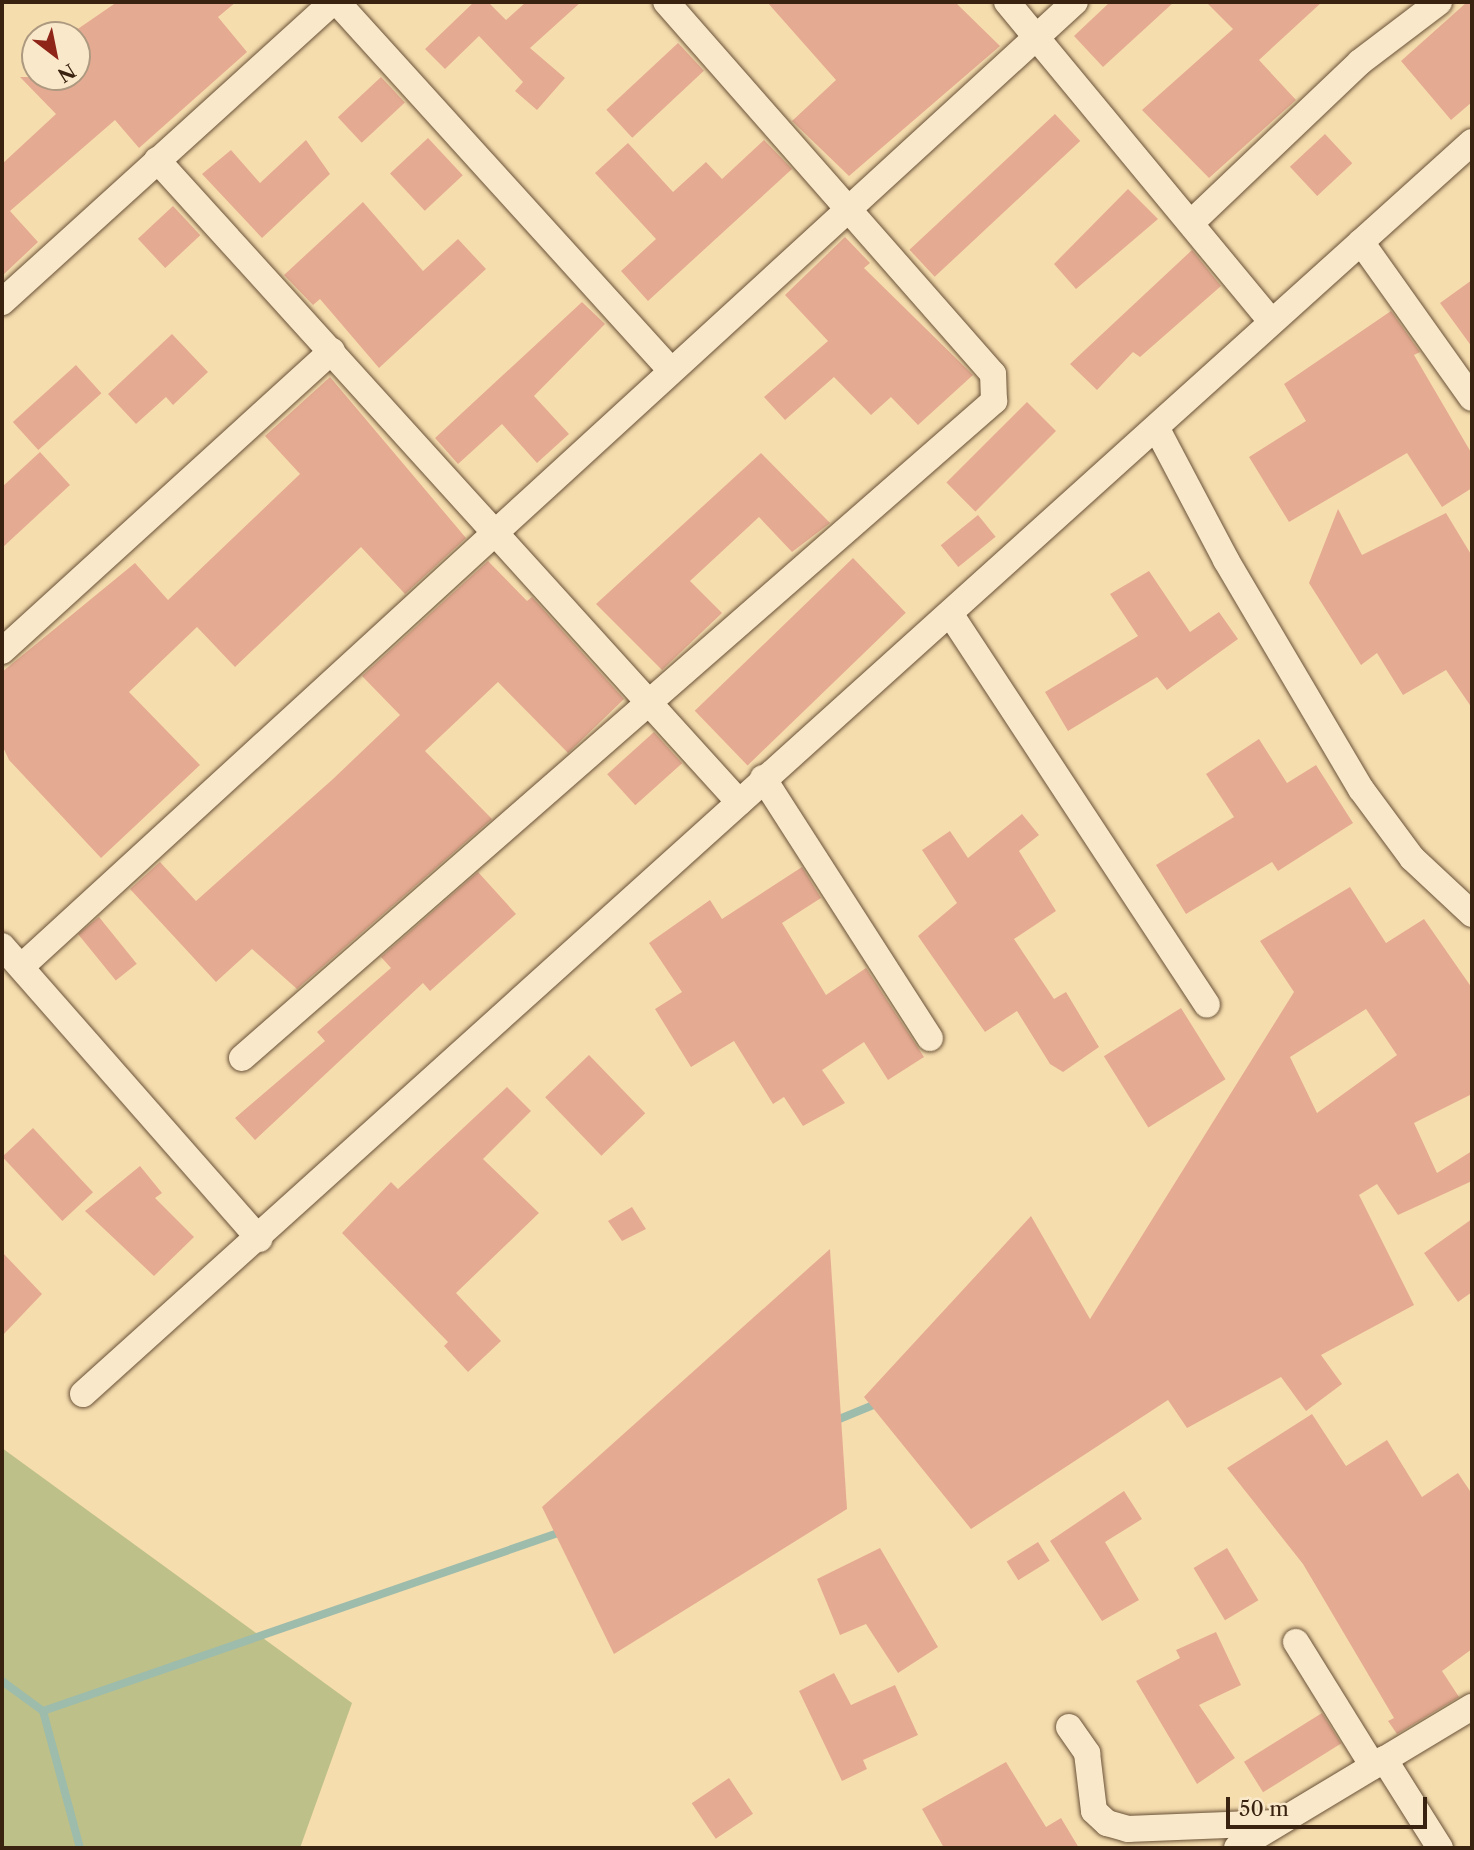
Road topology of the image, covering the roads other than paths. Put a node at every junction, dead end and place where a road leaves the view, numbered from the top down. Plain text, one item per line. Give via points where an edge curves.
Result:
1 (666, 2) edge
2 (1007, 2) edge
3 (1074, 2) edge
4 (1438, 2) edge
5 (329, 3) edge
6 (1038, 34) junction
7 (1472, 142) edge
8 (157, 160) junction
9 (845, 210) junction
10 (1191, 223) junction
11 (1361, 242) junction
12 (2, 302) edge
13 (1272, 322) junction
14 (332, 351) junction
15 (671, 370) junction
16 (1472, 398) edge
17 (1157, 429) junction
18 (496, 531) junction
19 (951, 615) junction
20 (2, 651) edge
21 (652, 705) junction
22 (763, 778) junction
23 (739, 802) junction
24 (1472, 914) edge
25 (2, 946) edge
26 (21, 967) junction
27 (1207, 1004) dead end
28 (930, 1038) dead end
29 (243, 1058) dead end
30 (259, 1239) junction
31 (83, 1394) dead end
32 (1296, 1642) dead end
33 (1472, 1707) edge
34 (1069, 1727) dead end
35 (1378, 1763) junction
36 (1276, 1823) junction
37 (1237, 1848) edge
38 (1440, 1848) edge

1 - 9 street
2 - 6 street
3 - 6 street
4 - 10 street via 1360,62
5 - 8 street
5 - 15 street
6 - 9 street
6 - 10 street
7 - 11 street
8 - 12 street
8 - 14 street
9 - 15 street
9 - 21 street via 993,374 994,401
10 - 13 street
11 - 13 street
11 - 16 street
13 - 17 street
14 - 18 street
14 - 20 street
15 - 18 street
17 - 19 street
17 - 24 street via 1226,560 1361,789 1412,858
18 - 21 street
18 - 26 street
19 - 22 street
19 - 27 street
21 - 23 street
21 - 29 street
22 - 23 street
22 - 28 street
23 - 30 street
25 - 26 street
26 - 30 street
30 - 31 street
32 - 35 street
33 - 35 street
34 - 36 street via 1087,1753 1094,1811 1107,1823 1128,1829
35 - 36 street
35 - 38 street
36 - 37 street

